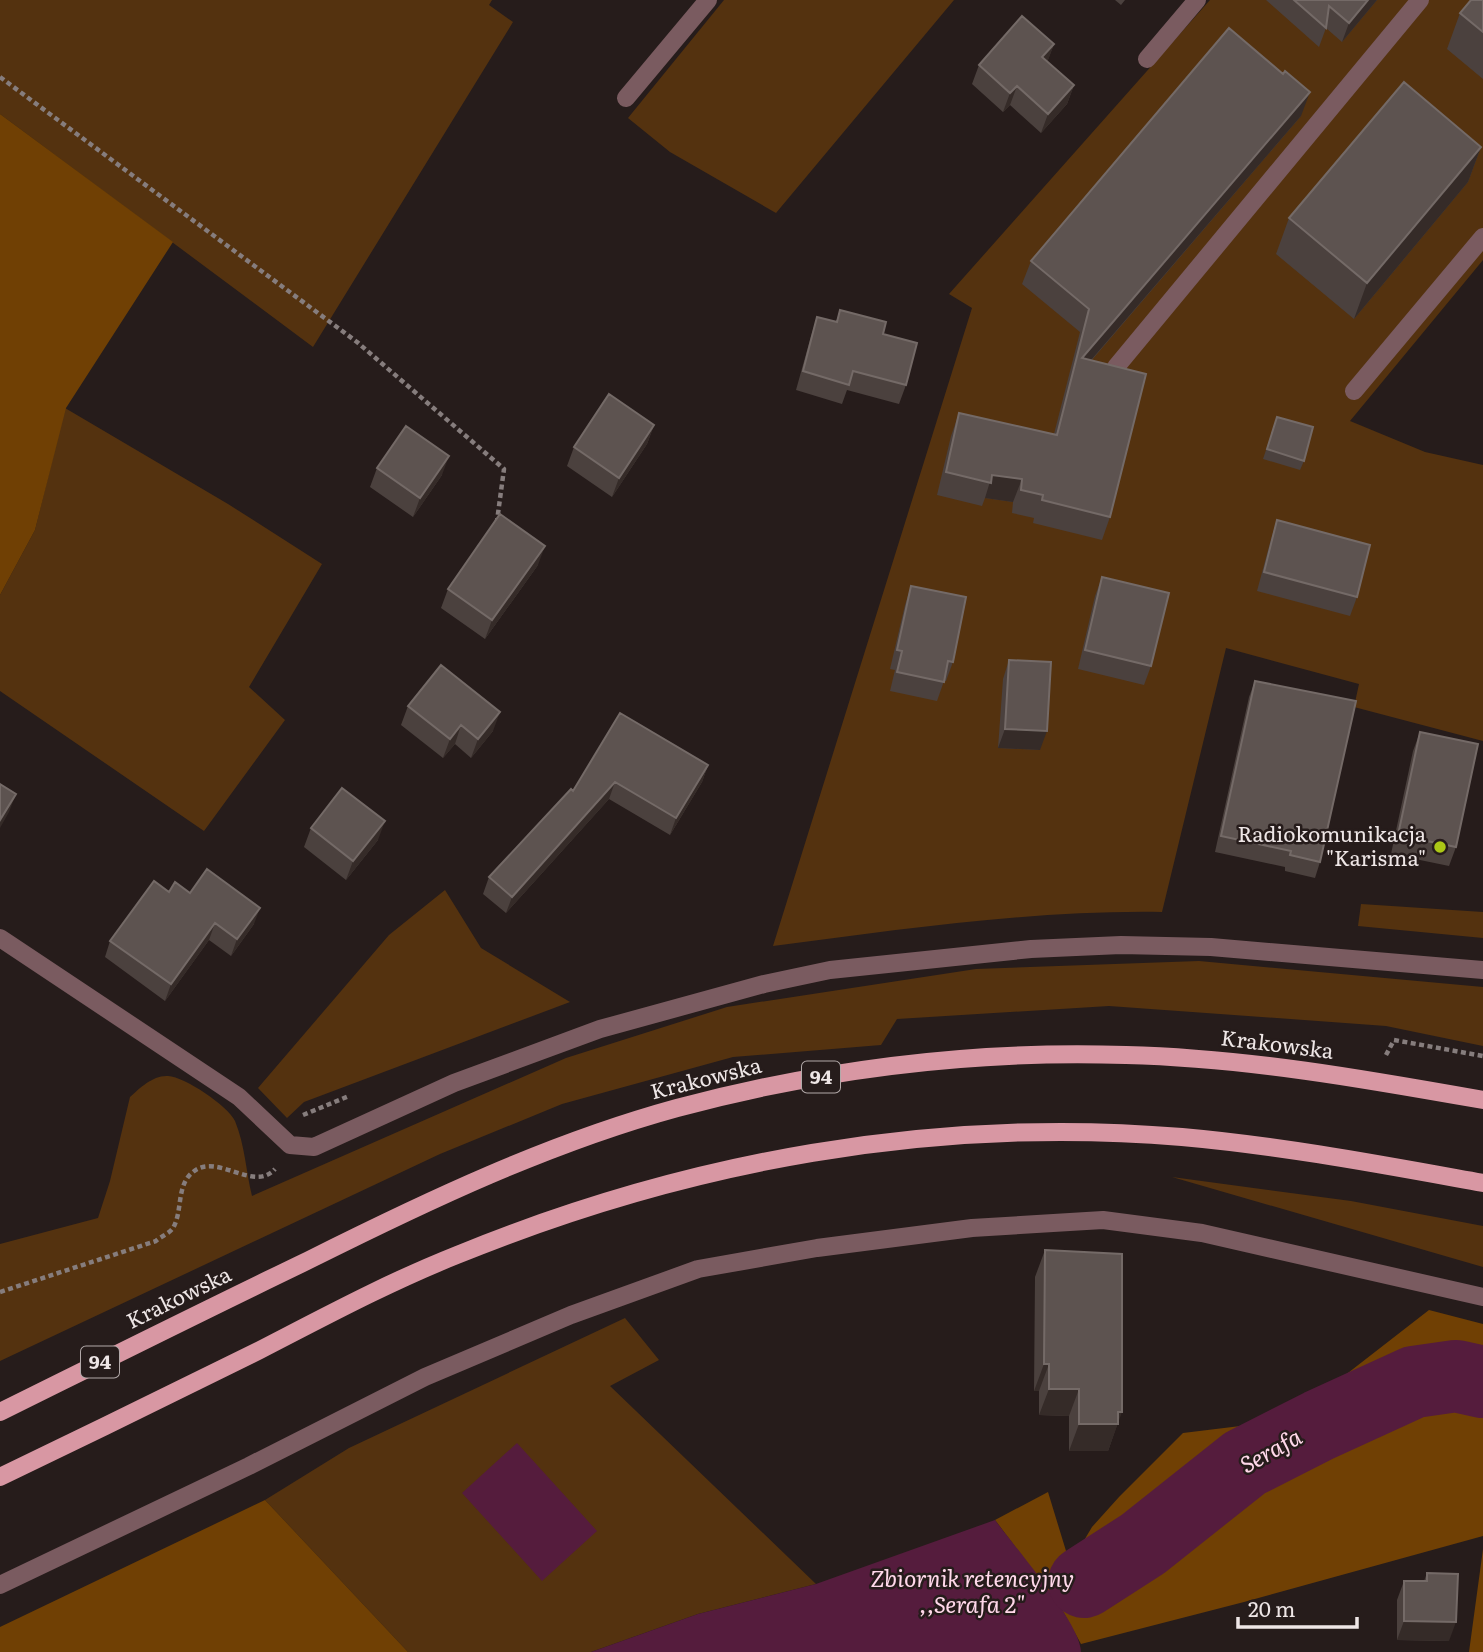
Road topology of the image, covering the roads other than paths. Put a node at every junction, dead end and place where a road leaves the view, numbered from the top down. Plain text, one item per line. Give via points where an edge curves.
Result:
1 (708, 0) edge
2 (1197, 0) edge
3 (1420, 0) edge
4 (1147, 59) dead end
5 (626, 98) dead end
6 (1483, 237) edge
7 (1116, 367) edge
8 (1354, 391) dead end
9 (0, 938) edge
10 (1483, 970) edge
11 (1483, 1100) edge
12 (1483, 1183) edge
13 (1483, 1297) edge
14 (0, 1412) edge
15 (0, 1477) edge
16 (0, 1585) edge

1 - 5 street
2 - 4 street
3 - 7 street
6 - 8 street
9 - 10 street via 239,1097 290,1145 314,1147 454,1083 600,1028 830,970 1031,949 1121,945 1211,947
11 - 14 main road, Krakowska / 94 via 1247,1063 1128,1055 932,1061 751,1090 590,1136 472,1182
12 - 15 main road via 1339,1157 1182,1137 1094,1133 902,1140 768,1159 550,1219 454,1256
13 - 16 street via 1202,1233 1103,1220 972,1228 698,1269 571,1315 425,1377

